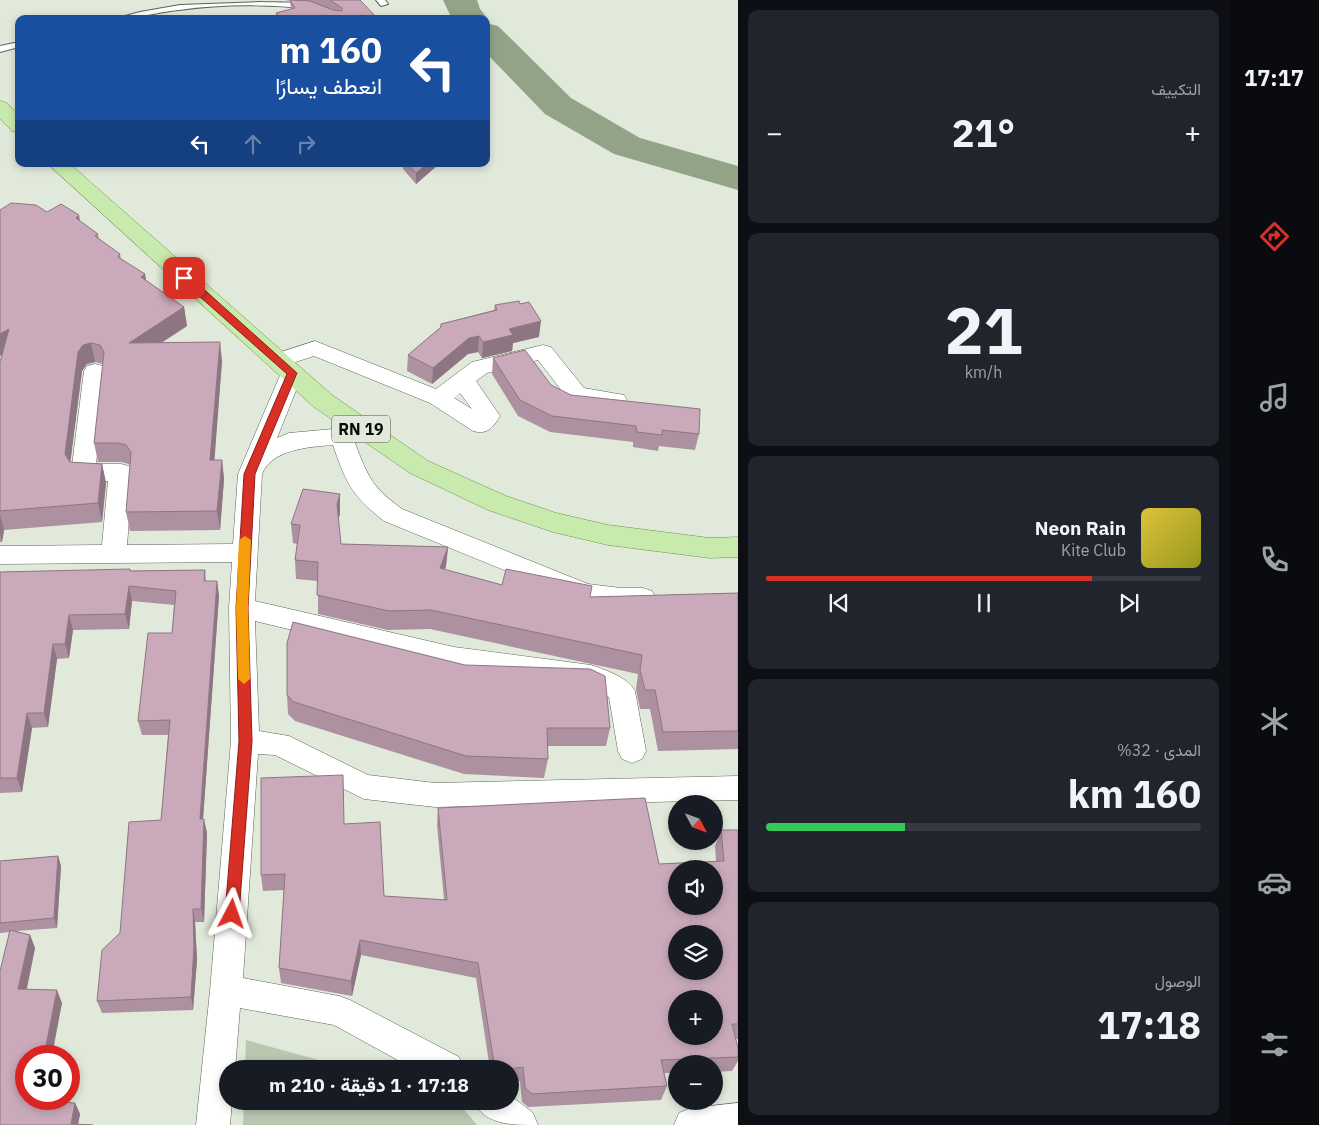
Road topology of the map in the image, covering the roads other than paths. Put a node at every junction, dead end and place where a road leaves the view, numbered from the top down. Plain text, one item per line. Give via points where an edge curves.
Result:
1 (240, 0) edge
2 (231, 2) junction
3 (137, 15) edge
4 (332, 15) edge
5 (15, 45) edge
6 (0, 49) edge
7 (0, 107) edge
8 (15, 123) edge
9 (61, 167) edge
10 (284, 367) junction
11 (95, 371) dead end
12 (463, 380) junction
13 (438, 398) junction
14 (633, 403) edge
15 (368, 434) junction
16 (341, 436) junction
17 (254, 462) junction
18 (738, 548) edge
19 (244, 553) junction
20 (114, 554) junction
21 (0, 555) edge
22 (670, 598) edge
23 (242, 608) junction
24 (245, 741) junction
25 (632, 751) dead end
26 (738, 788) edge
27 (226, 991) junction
28 (429, 1060) edge
29 (502, 1110) edge
30 (738, 1120) edge
31 (213, 1125) edge
32 (521, 1125) edge
33 (691, 1125) edge

1 - 2 lane
2 - 3 lane
2 - 4 lane via 315,7
5 - 6 lane
7 - 8 main road
9 - 10 main road, RN 19
10 - 13 street via 315,348
10 - 15 main road, RN 19
10 - 17 street
11 - 20 street via 83,474 121,472
12 - 13 street
12 - 13 street via 489,416 481,425
12 - 14 street via 480,367 543,352 577,395
15 - 16 street
15 - 18 main road, RN 19 via 419,467 497,503 554,522 608,534 710,548
16 - 17 street via 289,441
16 - 22 street via 356,477 371,498 393,515 585,593 621,598
17 - 19 street via 250,474
19 - 20 street
19 - 23 street
20 - 21 street
23 - 24 street
23 - 25 street via 454,658 591,676 621,691
24 - 26 street via 279,744 364,787 435,795
24 - 27 street
27 - 28 street via 339,1011
27 - 31 street
29 - 32 street
30 - 33 street

